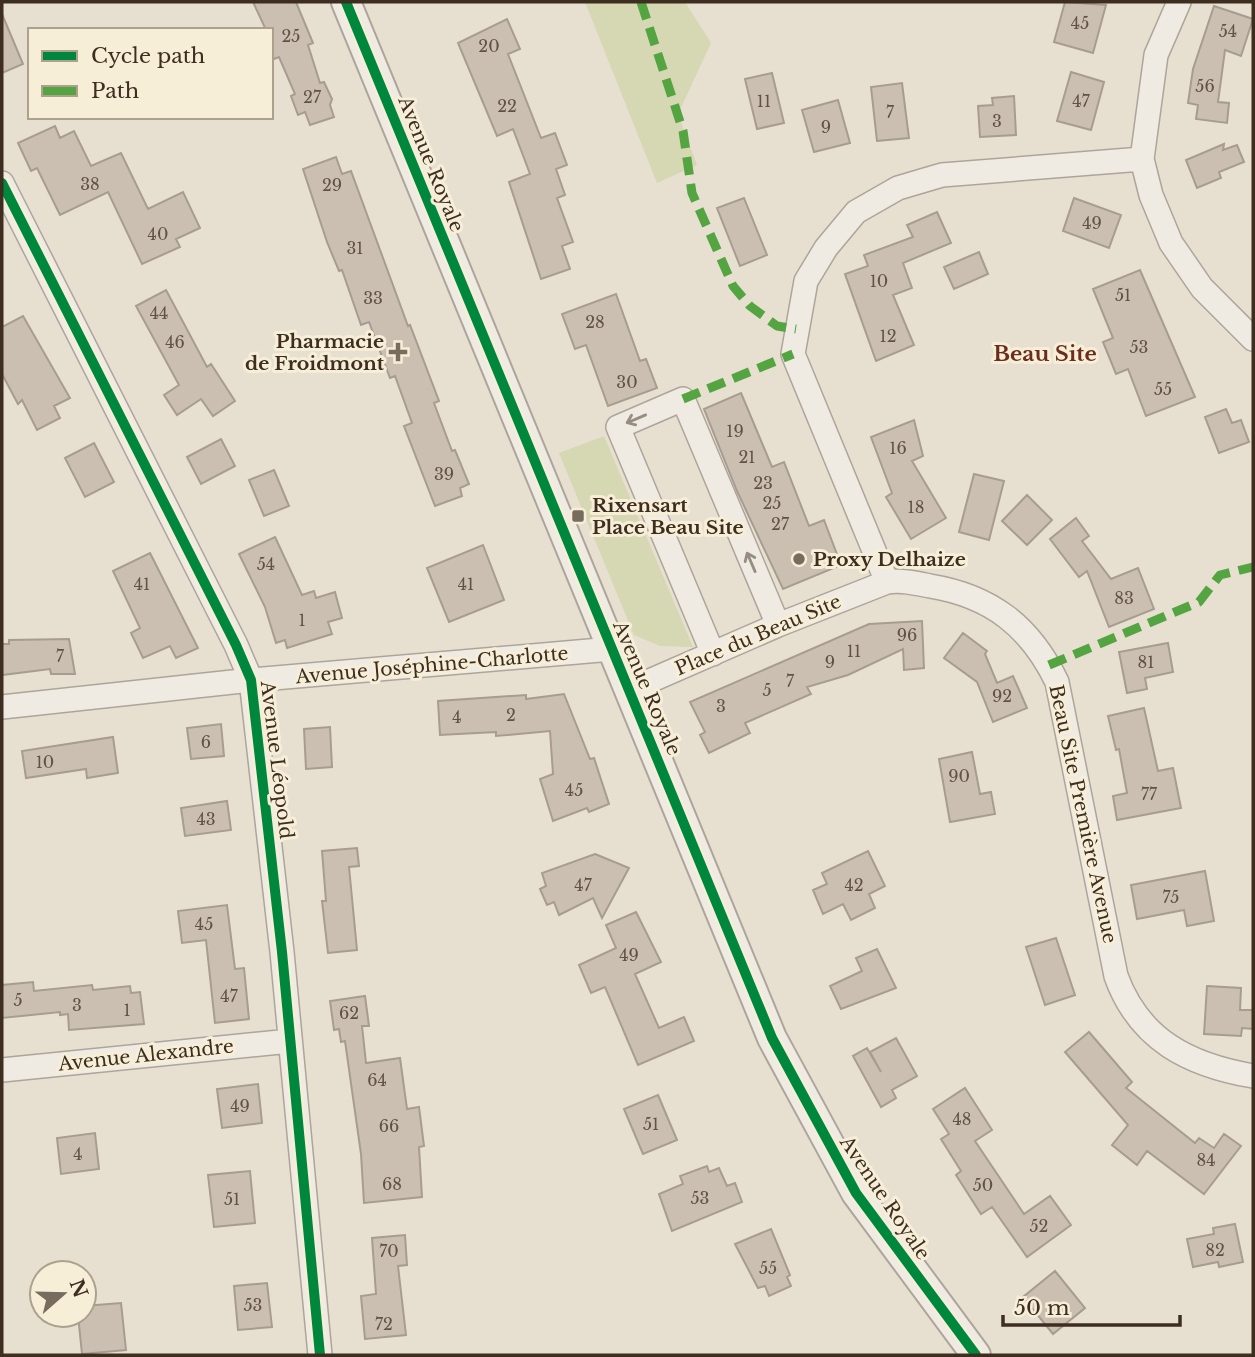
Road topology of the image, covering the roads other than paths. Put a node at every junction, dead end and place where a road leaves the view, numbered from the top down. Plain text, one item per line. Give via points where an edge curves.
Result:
1 (346, 2) edge
2 (1179, 2) edge
3 (1142, 159) junction
4 (2, 183) edge
5 (1253, 339) edge
6 (887, 582) junction
7 (778, 625) junction
8 (612, 649) junction
9 (713, 654) junction
10 (251, 680) junction
11 (629, 690) junction
12 (2, 707) edge
13 (290, 1041) junction
14 (2, 1070) edge
15 (1253, 1076) edge
16 (320, 1355) edge
17 (976, 1355) edge

1 - 8 street, Avenue Royale
2 - 3 street via 1156,55
3 - 5 street via 1171,243 1202,288
3 - 6 street via 942,175 898,188 856,212 825,248 806,281 793,354
4 - 10 street, Avenue Léopold
6 - 7 street, Place du Beau Site
6 - 15 street, Beau Site Première Avenue via 944,588 982,600 1018,625 1040,649 1064,706 1116,976 1125,1002 1164,1044 1213,1069
7 - 9 street, Place du Beau Site
7 -> 9 street via 683,399 618,427
8 - 10 street, Avenue Joséphine-Charlotte
8 - 11 street, Avenue Royale
9 - 11 street, Place du Beau Site
10 - 12 street, Avenue Joséphine-Charlotte
10 - 13 street, Avenue Léopold
11 - 17 street, Avenue Royale via 772,1038 806,1106 856,1192
13 - 14 street, Avenue Alexandre
13 - 16 street, Avenue Léopold

